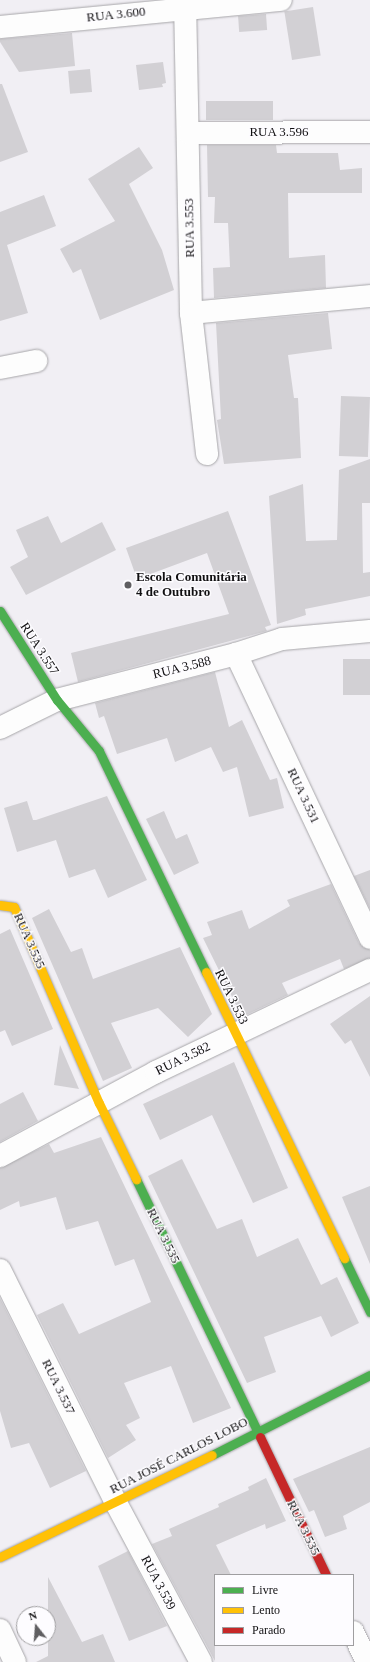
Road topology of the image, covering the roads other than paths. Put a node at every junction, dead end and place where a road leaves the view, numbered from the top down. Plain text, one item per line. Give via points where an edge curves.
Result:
1 (281, 0) edge
2 (186, 4) edge
3 (0, 28) edge
4 (370, 132) edge
5 (189, 133) junction
6 (370, 296) edge
7 (191, 313) junction
8 (36, 361) dead end
9 (0, 368) edge
10 (207, 454) dead end
11 (0, 612) edge
12 (370, 631) edge
13 (236, 654) junction
14 (57, 700) junction
15 (0, 728) edge
16 (0, 905) edge
17 (370, 938) edge
18 (370, 970) edge
19 (234, 1034) junction
20 (99, 1103) junction
21 (0, 1156) edge
22 (0, 1270) edge
23 (370, 1312) edge
24 (370, 1375) edge
25 (256, 1431) junction
26 (116, 1504) junction
27 (0, 1557) edge
28 (326, 1574) edge
29 (0, 1630) edge
30 (354, 1634) edge
31 (15, 1662) edge
32 (201, 1662) edge
33 (367, 1662) edge

1 - 2 street, RUA 3.600
2 - 3 street, RUA 3.600
2 - 5 street, RUA 3.553
4 - 5 street, RUA 3.596
5 - 7 street, RUA 3.553
6 - 7 street
7 - 10 street, RUA 3.553
8 - 9 street
11 - 14 street, RUA 3.557
12 - 13 street, RUA 3.588 via 282,639
13 - 14 street, RUA 3.588
13 - 17 street, RUA 3.531
14 - 15 street, RUA 3.588
14 - 19 street, RUA 3.533 via 99,751
16 - 20 street, RUA 3.535 via 14,907
18 - 19 street, RUA 3.582
19 - 20 street, RUA 3.582
19 - 23 street, RUA 3.533
20 - 21 street, RUA 3.582
20 - 25 street, RUA 3.535
22 - 26 street, RUA 3.537
24 - 25 street, RUA JOSÉ CARLOS LOBO
25 - 26 street, RUA JOSÉ CARLOS LOBO
25 - 28 street, RUA 3.535
26 - 27 street, RUA JOSÉ CARLOS LOBO
26 - 32 street, RUA 3.539
29 - 31 street
30 - 33 street

